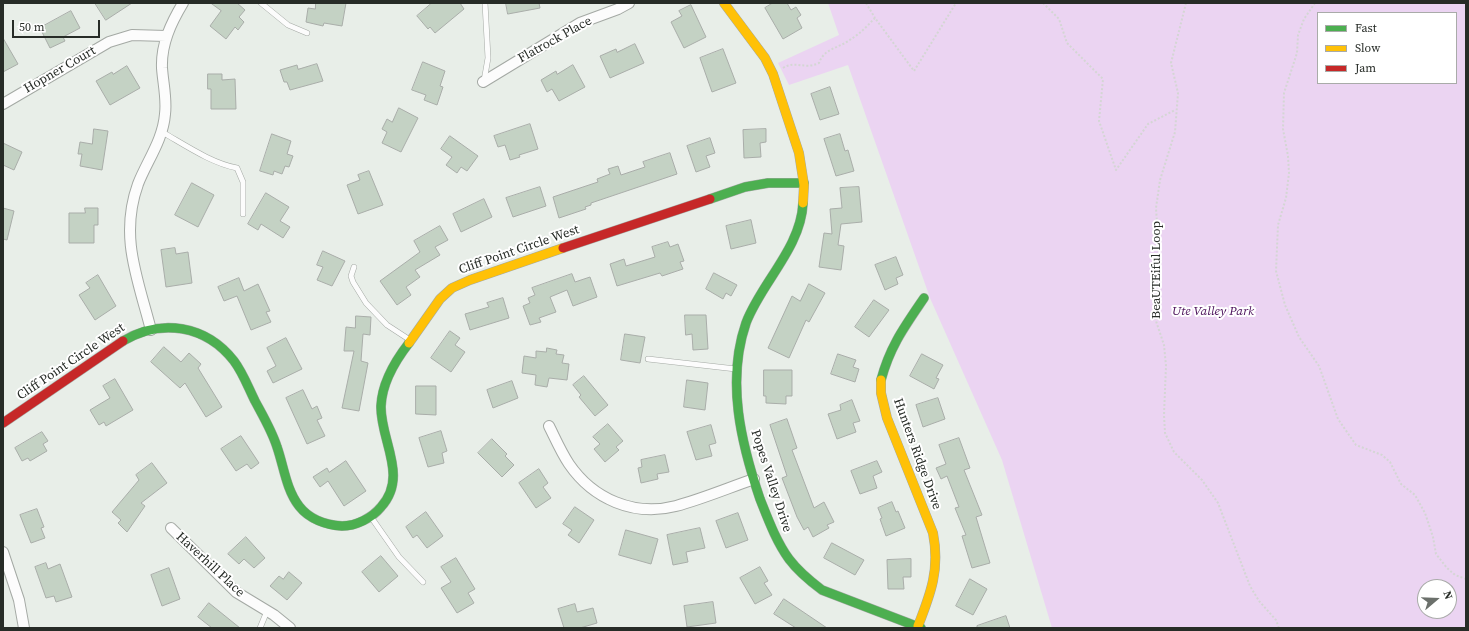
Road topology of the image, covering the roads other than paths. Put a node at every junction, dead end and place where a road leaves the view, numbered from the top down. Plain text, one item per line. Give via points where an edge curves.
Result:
1 (183, 3) edge
2 (261, 3) edge
3 (484, 3) edge
4 (629, 3) edge
5 (724, 3) edge
6 (307, 34) dead end
7 (166, 36) junction
8 (483, 82) joint
9 (3, 104) edge
10 (162, 132) junction
11 (804, 183) junction
12 (243, 214) dead end
13 (354, 267) dead end
14 (924, 298) dead end
15 (151, 330) junction
16 (410, 340) junction
17 (648, 359) dead end
18 (737, 369) junction
19 (3, 423) edge
20 (549, 426) dead end
21 (754, 479) junction
22 (371, 516) junction
23 (171, 528) dead end
24 (3, 552) edge
25 (423, 582) dead end
26 (267, 611) junction
27 (920, 627) edge
28 (24, 628) edge
29 (260, 628) edge
30 (290, 628) edge

1 - 7 street
2 - 6 lane via 288,25
3 - 8 lane via 488,58
4 - 8 street, Flatrock Place via 580,23
5 - 11 street, Popes Valley Drive via 738,26 756,45 773,73 798,146
7 - 9 street, Hopner Court via 132,35 109,42
7 - 10 street via 162,56 166,114
10 - 12 lane via 237,168 243,182
10 - 15 street via 134,198 129,234 133,264
11 - 16 street, Cliff Point Circle West via 768,183 745,187 470,280 443,295
11 - 18 street, Popes Valley Drive via 804,200 797,230 746,324
13 - 16 lane via 351,276 353,282 366,303 387,325
14 - 27 street, Hunters Ridge Drive via 893,346 881,380 881,393 887,418 933,533 938,557 935,581
15 - 19 street, Cliff Point Circle West via 125,340
15 - 22 street, Cliff Point Circle West via 177,327 200,332 212,339 231,358 271,431 292,496 304,512 323,522 336,525 350,525
16 - 22 street, Cliff Point Circle West via 385,380 381,407 395,470 394,483 390,496
17 - 18 lane
18 - 21 street, Popes Valley Drive via 736,399 739,426
20 - 21 street via 569,463 587,485 610,501 623,505 648,509 670,507
21 - 27 street, Popes Valley Drive via 776,540 793,566 811,583 836,596
22 - 25 lane via 399,556
23 - 26 street, Haverhill Place via 236,592
24 - 28 street via 19,600
26 - 29 lane
26 - 30 street, Haverhill Place

